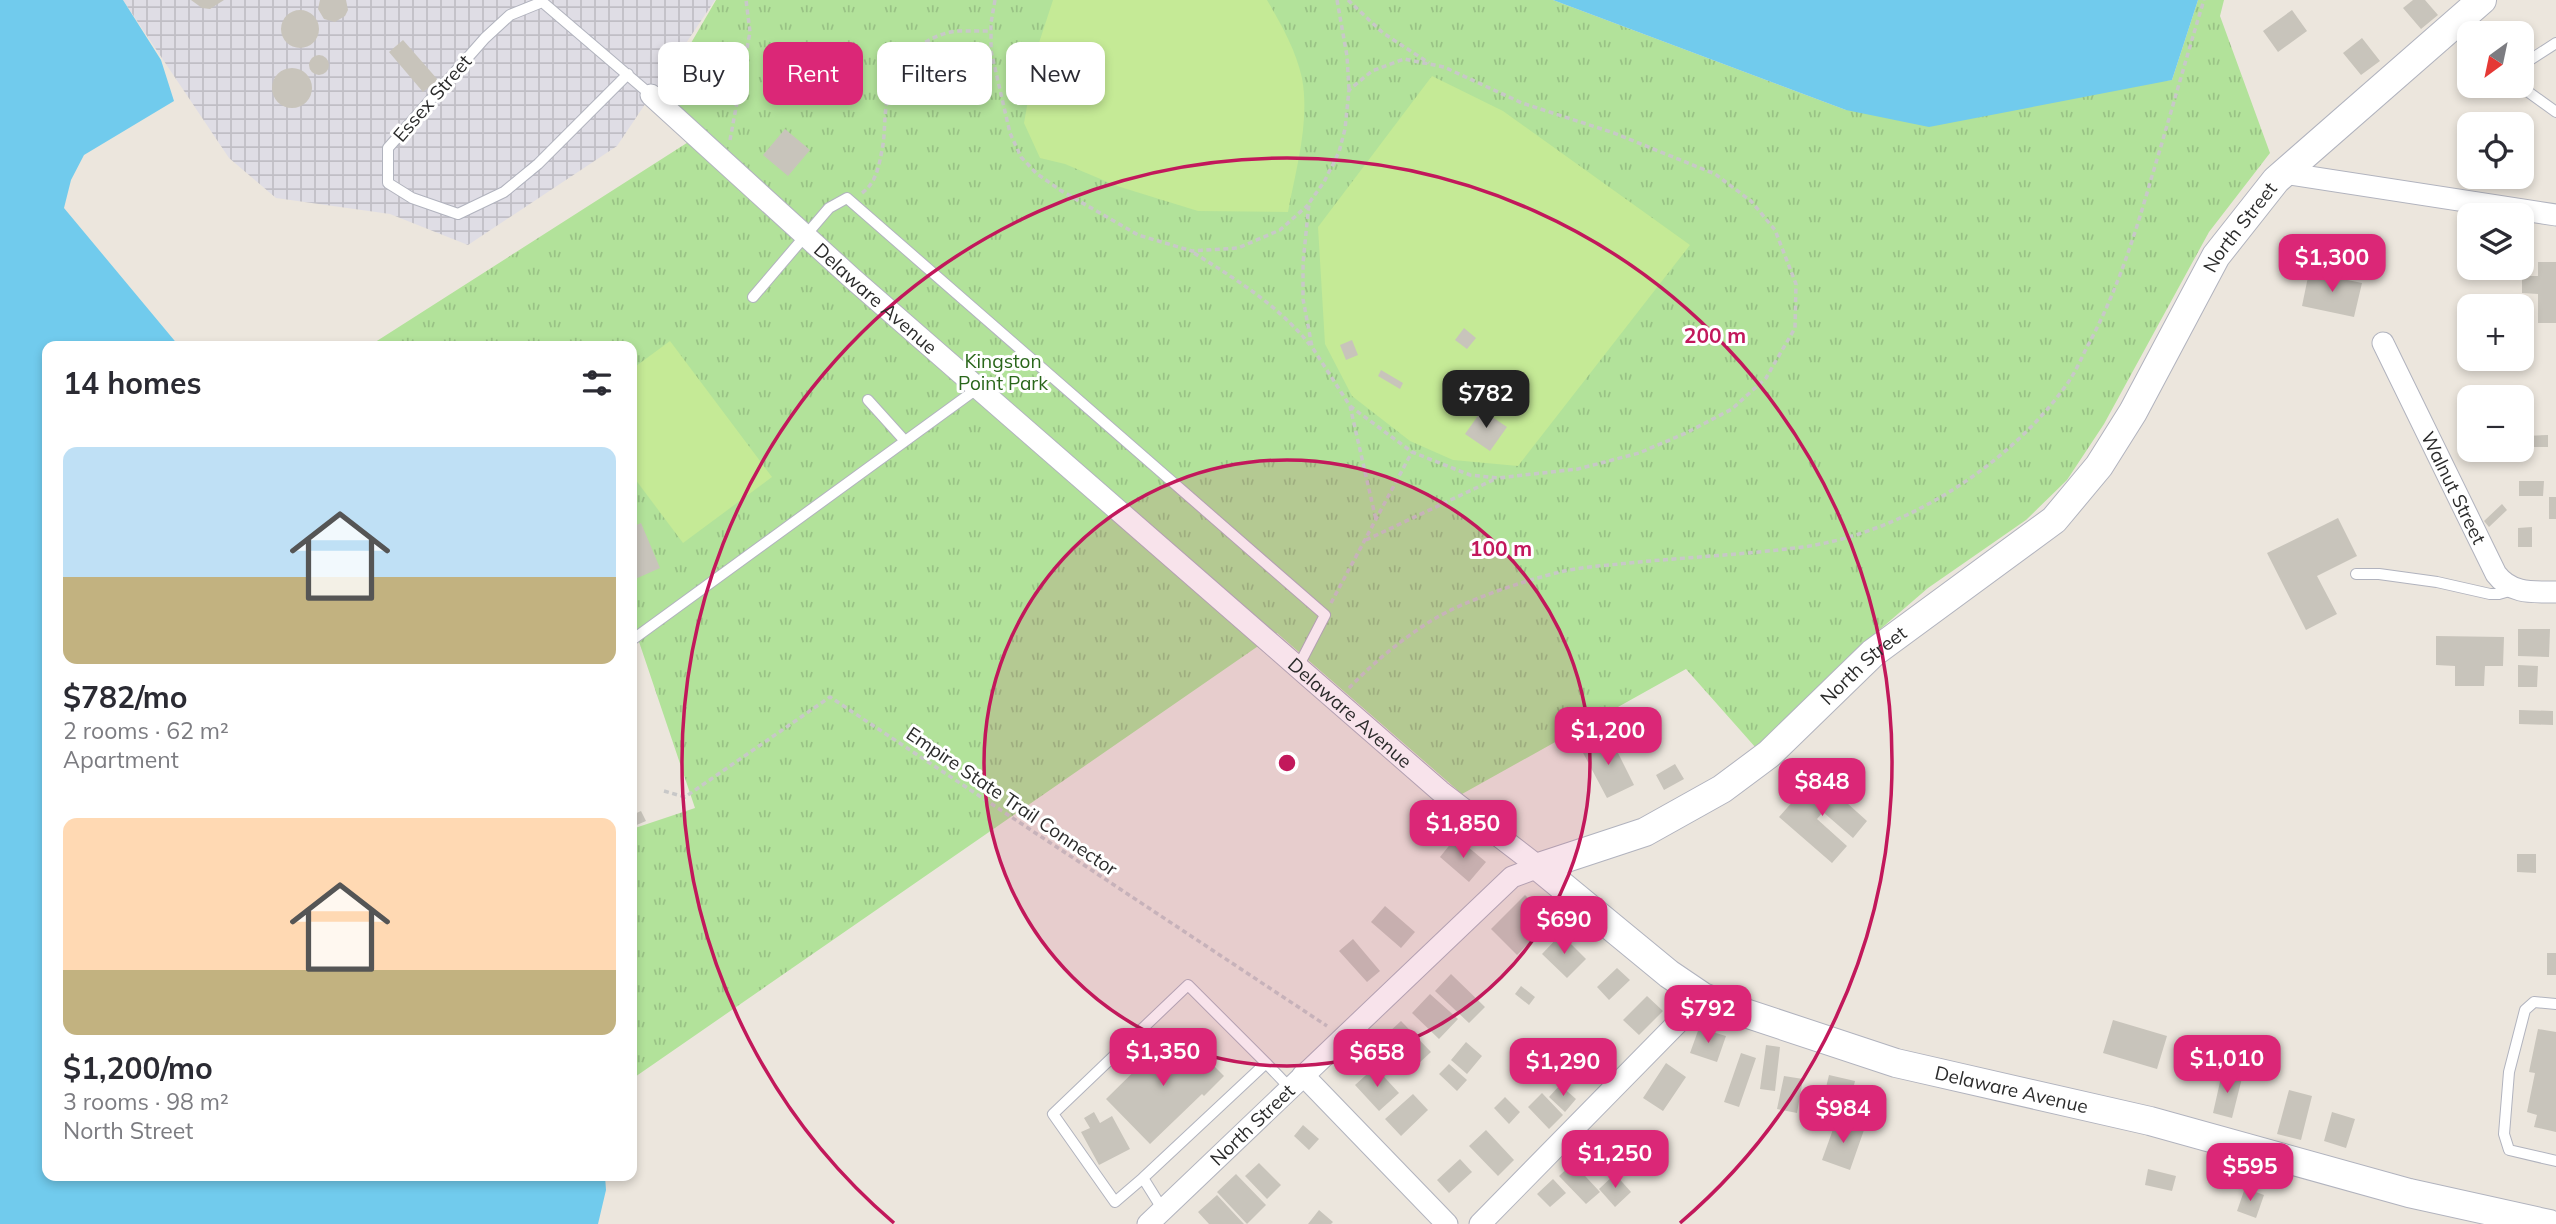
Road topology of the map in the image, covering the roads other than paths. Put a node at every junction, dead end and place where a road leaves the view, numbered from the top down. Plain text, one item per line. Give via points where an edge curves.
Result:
1 (2483, 0) edge
2 (541, 1) edge
3 (2556, 43) edge
4 (2534, 57) edge
5 (628, 74) junction
6 (651, 95) joint
7 (2534, 96) edge
8 (2556, 112) edge
9 (2284, 173) junction
10 (2556, 215) edge
11 (806, 237) junction
12 (753, 298) dead end
13 (2383, 343) dead end
14 (978, 388) junction
15 (868, 400) dead end
16 (905, 441) junction
17 (2356, 573) dead end
18 (2516, 589) junction
19 (2556, 592) edge
20 (637, 636) edge
21 (1298, 667) junction
22 (1539, 867) junction
23 (1703, 997) junction
24 (2556, 1004) edge
25 (1266, 1063) junction
26 (1296, 1081) junction
27 (2556, 1161) edge
28 (1143, 1178) junction
29 (1156, 1217) edge
30 (1447, 1224) edge
31 (1480, 1224) edge
32 (2549, 1224) edge

1 - 9 street, North Street
2 - 5 lane, Delaware Avenue
2 - 5 lane, Essex Street via 510,15 485,38 388,148 388,183 412,198 458,214 504,192
3 - 4 lane
5 - 6 lane, Delaware Avenue
6 - 11 street, Delaware Avenue
7 - 8 lane
9 - 10 street
9 - 22 street, North Street via 2216,256 2133,412 2099,466 2054,520 1873,653 1769,754 1722,789 1645,832
11 - 12 lane
11 - 14 street, Delaware Avenue
11 - 21 lane via 829,208 847,198 1325,615
13 - 18 street, Walnut Street via 2496,574
14 - 16 lane
14 - 21 street, Delaware Avenue
15 - 16 lane
16 - 20 lane
17 - 18 lane via 2437,582 2490,594
18 - 19 street
21 - 22 street, Delaware Avenue via 1440,791
22 - 23 street, Delaware Avenue
22 - 26 street, North Street via 1512,877
23 - 31 street
23 - 32 street, Delaware Avenue via 1896,1063 2150,1121 2409,1193
24 - 27 lane via 2534,1002 2525,1010 2509,1072 2504,1134 2509,1150
25 - 26 lane
25 - 28 lane
25 - 28 lane via 1188,985 1053,1114 1115,1202
26 - 29 street, North Street
26 - 30 street
28 - 29 lane

